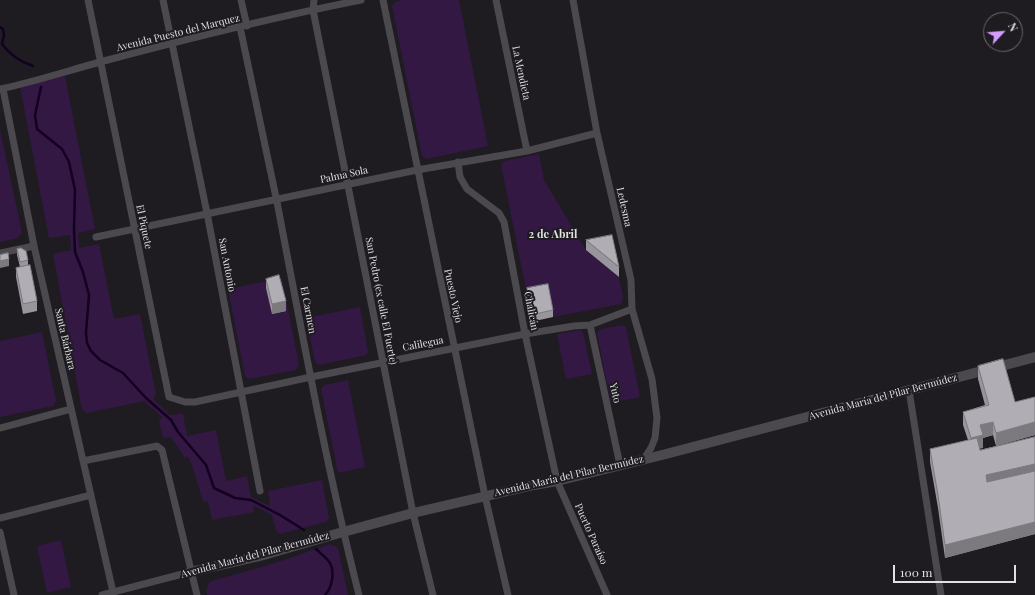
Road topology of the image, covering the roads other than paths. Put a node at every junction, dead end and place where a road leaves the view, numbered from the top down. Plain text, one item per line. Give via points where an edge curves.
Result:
1 (88, 0) edge
2 (163, 0) edge
3 (241, 0) edge
4 (314, 0) edge
5 (361, 0) edge
6 (383, 0) edge
7 (496, 0) edge
8 (573, 0) edge
9 (313, 10) junction
10 (243, 27) junction
11 (172, 44) junction
12 (101, 62) junction
13 (2, 89) edge
14 (597, 134) junction
15 (527, 151) junction
16 (458, 162) junction
17 (417, 170) junction
18 (348, 184) junction
19 (276, 199) junction
20 (207, 213) junction
21 (134, 228) junction
22 (96, 237) dead end
23 (34, 246) junction
24 (0, 253) edge
25 (632, 309) junction
26 (590, 325) junction
27 (525, 334) junction
28 (454, 348) junction
29 (1035, 357) edge
30 (383, 362) junction
31 (310, 377) junction
32 (909, 390) junction
33 (241, 392) junction
34 (169, 397) joint
35 (71, 409) junction
36 (0, 428) edge
37 (644, 459) junction
38 (83, 461) junction
39 (620, 465) junction
40 (557, 481) junction
41 (260, 491) dead end
42 (90, 495) junction
43 (484, 496) junction
44 (413, 513) junction
45 (0, 518) edge
46 (0, 532) edge
47 (343, 532) junction
48 (190, 572) junction
49 (113, 592) junction
50 (14, 595) edge
51 (102, 595) edge
52 (197, 595) edge
53 (359, 595) edge
54 (434, 595) edge
55 (508, 595) edge
56 (607, 595) edge
57 (941, 595) edge

1 - 12 street, El Piquete
2 - 11 street, San Antonio
3 - 10 street, El Carmen
4 - 9 street, San Pedro (ex calle El Fuerte)
5 - 9 street, Avenida Puesto del Marquez
6 - 17 street, Puesto Viejo
7 - 15 street, La Mendieta
8 - 14 street, Ledesma
9 - 10 street, Avenida Puesto del Marquez
9 - 18 street, San Pedro (ex calle El Fuerte)
10 - 11 street, Avenida Puesto del Marquez
10 - 19 street, El Carmen
11 - 12 street, Avenida Puesto del Marquez
11 - 20 street, San Antonio
12 - 13 street, Avenida Puesto del Marquez
12 - 21 street, El Piquete
13 - 23 street, Santa Bárbara
14 - 15 street, Palma Sola
14 - 25 street, Ledesma via 631,280
15 - 16 street, Palma Sola
16 - 17 street, Palma Sola
16 - 27 street, Chalicán via 460,177 467,189 499,213 504,222
17 - 18 street, Palma Sola
17 - 28 street, Puesto Viejo
18 - 19 street, Palma Sola
18 - 30 street, San Pedro (ex calle El Fuerte)
19 - 20 street, Palma Sola
19 - 31 street, El Carmen
20 - 21 street, Palma Sola
20 - 33 street, San Antonio
21 - 22 street, Palma Sola
21 - 34 street, El Piquete
23 - 24 street
23 - 35 street, Santa Bárbara
25 - 26 street, Calilegua
25 - 37 street, Ledesma via 652,379 657,418 655,438
26 - 27 street, Calilegua
26 - 39 street, Yuto
27 - 28 street, Calilegua
27 - 40 street, Chalicán
28 - 30 street, Calilegua
28 - 43 street, Puesto Viejo
29 - 32 street, Avenida María del Pilar Bermúdez
30 - 31 street, Calilegua
30 - 44 street, San Pedro (ex calle El Fuerte)
31 - 33 street, Calilegua
31 - 47 street, El Carmen
32 - 37 street, Avenida María del Pilar Bermúdez
32 - 57 street
33 - 34 street, Calilegua via 195,402
33 - 41 street, San Antonio
35 - 36 street
35 - 38 street, Santa Bárbara
37 - 39 street, Avenida María del Pilar Bermúdez
38 - 42 street, Santa Bárbara
38 - 48 street via 157,446 162,450
39 - 40 street, Avenida María del Pilar Bermúdez
40 - 43 street, Avenida María del Pilar Bermúdez
40 - 56 street, Puerto Paraíso
42 - 45 street
42 - 49 street, Santa Bárbara
43 - 44 street, Avenida María del Pilar Bermúdez
43 - 55 street, Puesto Viejo
44 - 47 street, Avenida María del Pilar Bermúdez
44 - 54 street, San Pedro (ex calle El Fuerte)
46 - 50 street
47 - 48 street, Avenida María del Pilar Bermúdez via 260,556
47 - 53 street, El Carmen
48 - 49 street, Avenida María del Pilar Bermúdez
48 - 52 street
49 - 51 street, Avenida María del Pilar Bermúdez

